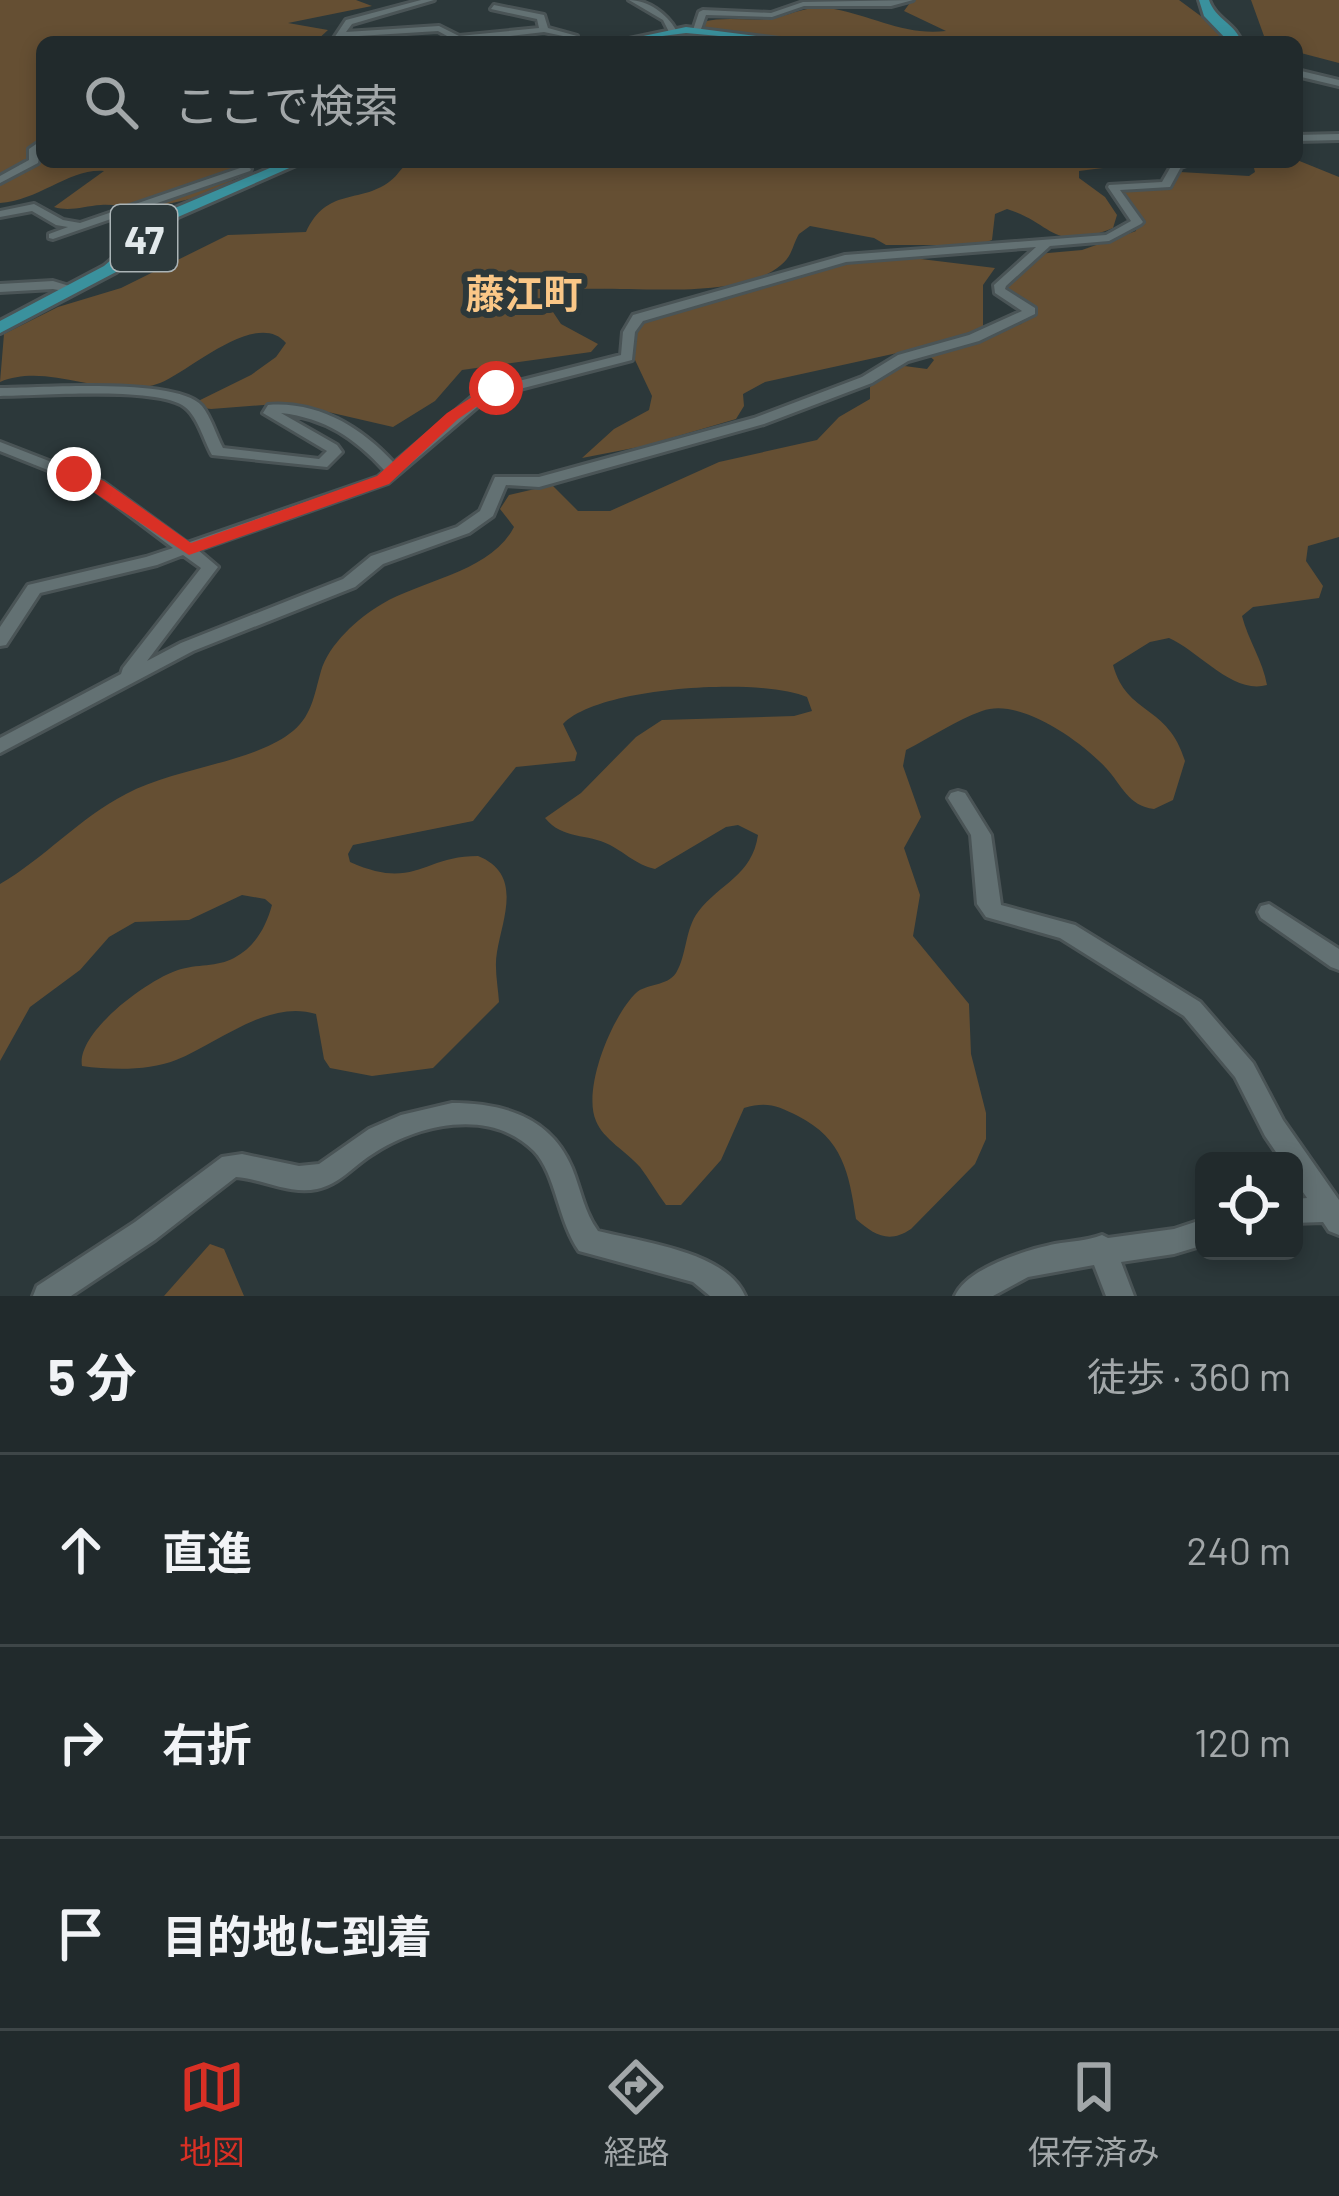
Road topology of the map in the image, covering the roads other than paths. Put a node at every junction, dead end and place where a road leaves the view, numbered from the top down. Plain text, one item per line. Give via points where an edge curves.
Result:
1 (430, 0) edge
2 (633, 0) edge
3 (909, 0) edge
4 (1204, 0) edge
5 (891, 2) edge
6 (494, 8) dead end
7 (544, 30) junction
8 (672, 30) junction
9 (697, 30) junction
10 (340, 36) edge
11 (359, 36) edge
12 (450, 36) edge
13 (493, 36) edge
14 (573, 36) edge
15 (646, 36) edge
16 (738, 36) edge
17 (1234, 36) edge
18 (1303, 74) edge
19 (1339, 83) edge
20 (1339, 137) edge
21 (1303, 138) edge
22 (36, 148) edge
23 (282, 168) edge
24 (1175, 168) edge
25 (246, 169) dead end
26 (0, 180) edge
27 (0, 214) edge
28 (86, 224) junction
29 (53, 236) dead end
30 (1044, 246) junction
31 (0, 287) edge
32 (73, 289) junction
33 (0, 328) edge
34 (0, 392) edge
35 (0, 446) edge
36 (394, 472) junction
37 (189, 550) junction
38 (0, 641) edge
39 (126, 676) junction
40 (0, 746) edge
41 (958, 798) dead end
42 (1269, 912) dead end
43 (1339, 961) edge
44 (1303, 1212) edge
45 (1334, 1215) edge
46 (1195, 1235) edge
47 (1102, 1248) junction
48 (47, 1296) edge
49 (730, 1296) edge
50 (969, 1296) edge
51 (1120, 1296) edge

1 - 10 street via 349,22
2 - 8 street
3 - 5 street
4 - 17 main road
5 - 9 street via 803,4 772,15 703,12
6 - 7 street via 541,17
7 - 13 street
7 - 14 street
8 - 9 main road
8 - 15 main road
9 - 16 main road
11 - 12 street via 439,28
18 - 19 street
20 - 21 street
22 - 26 street via 34,161
23 - 32 main road, 47 via 173,214 110,269
24 - 30 street via 1166,184 1112,187 1134,224 1109,238
25 - 28 street
27 - 28 street via 34,207 60,223
28 - 29 street
30 - 36 street via 845,259 638,318 627,357 484,394
30 - 39 street via 1000,285 1031,311 1010,323 914,354 759,421 539,482 500,480 487,512 463,530 377,560 349,583
31 - 32 street
32 - 33 main road, 47
34 - 36 street via 161,392 196,408 217,452 322,464 332,448 270,413 300,410 351,428
35 - 37 street via 98,485
36 - 37 street
37 - 38 street via 34,589
37 - 39 street via 210,567
39 - 40 street
41 - 45 street via 981,835 988,904 1067,931 1192,1009 1244,1070
42 - 43 street
44 - 45 street
46 - 47 street
47 - 50 street via 1047,1256
47 - 51 street
48 - 49 street via 231,1165 322,1176 402,1124 482,1114 512,1121 549,1149 589,1242 701,1270

